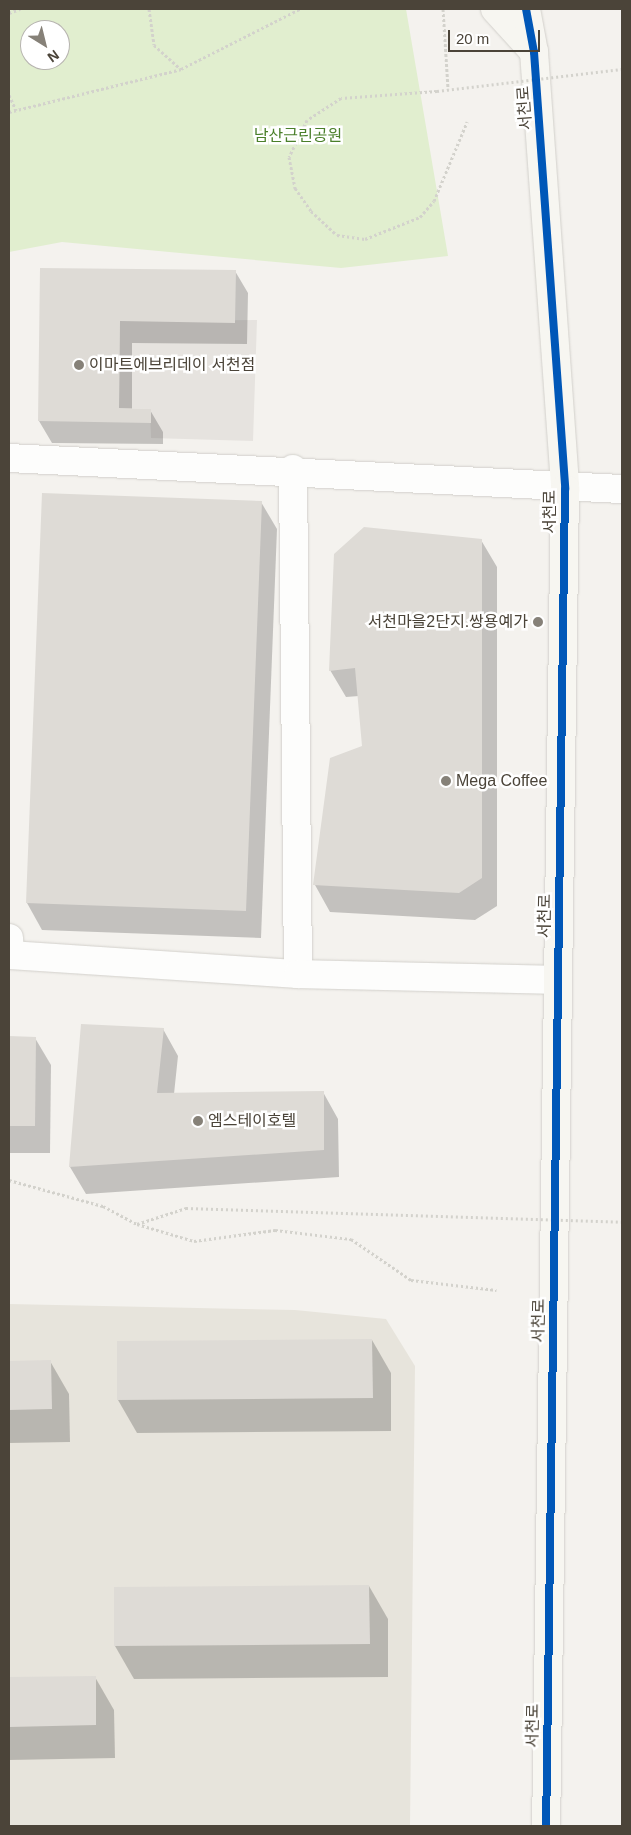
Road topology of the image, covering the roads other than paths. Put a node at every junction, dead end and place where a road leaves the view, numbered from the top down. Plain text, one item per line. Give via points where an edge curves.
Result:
1 (495, 9) edge
2 (526, 9) edge
3 (546, 9) edge
4 (534, 52) junction
5 (9, 458) edge
6 (292, 469) junction
7 (565, 489) junction
8 (622, 489) edge
9 (9, 938) edge
10 (298, 974) junction
11 (558, 980) junction
12 (546, 1826) edge

1 - 4 street
2 - 4 street, 서천로
3 - 4 street
4 - 7 street, 서천로
5 - 6 street
6 - 7 street
6 - 10 street
7 - 8 street
7 - 11 street, 서천로
9 - 10 street via 10,955
10 - 11 street
11 - 12 street, 서천로

